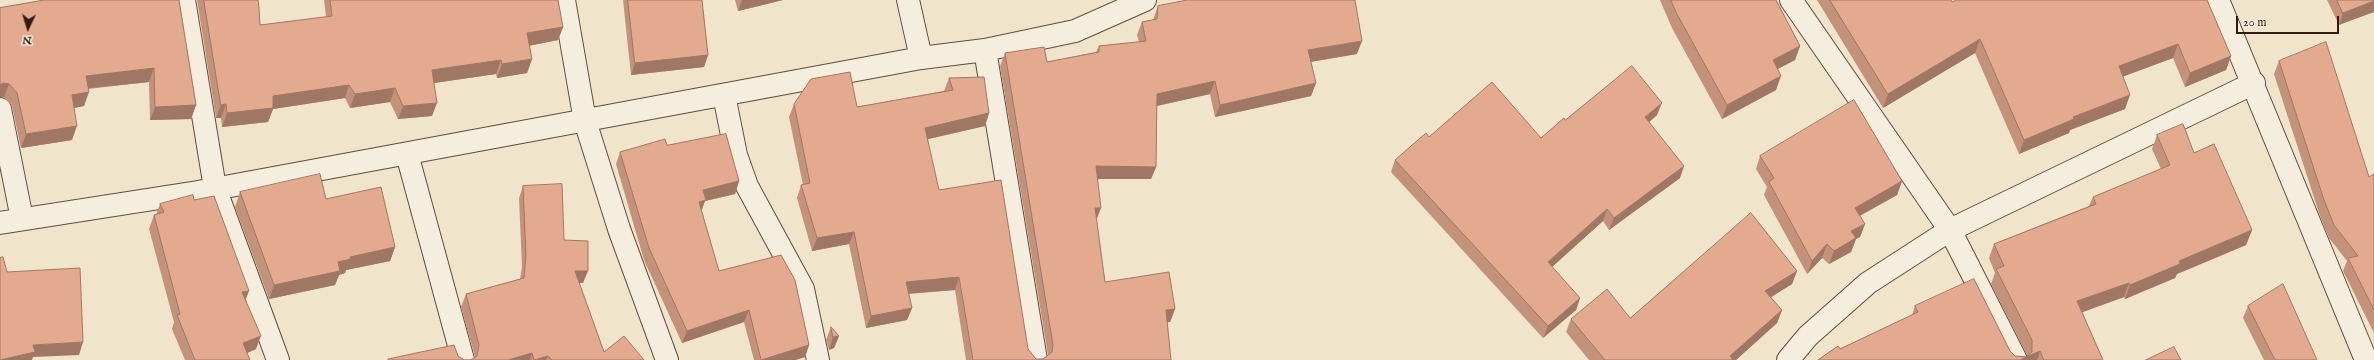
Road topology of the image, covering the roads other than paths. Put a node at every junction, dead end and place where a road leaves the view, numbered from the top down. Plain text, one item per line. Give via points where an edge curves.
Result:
1 (184, 0) edge
2 (564, 0) edge
3 (908, 0) edge
4 (1145, 0) edge
5 (1791, 0) edge
6 (2218, 0) edge
7 (985, 50) junction
8 (921, 58) junction
9 (2254, 83) junction
10 (724, 95) junction
11 (0, 109) edge
12 (585, 120) junction
13 (407, 154) junction
14 (215, 188) junction
15 (22, 219) junction
16 (0, 223) edge
17 (1950, 230) junction
18 (278, 360) edge
19 (464, 360) edge
20 (667, 360) edge
21 (818, 360) edge
22 (1036, 360) edge
23 (1788, 360) edge
24 (2016, 360) edge
25 (2366, 360) edge

1 - 14 street
2 - 12 street
3 - 8 street
4 - 7 street via 1075,32
5 - 17 street
6 - 9 street
7 - 8 street
7 - 22 street
8 - 10 street
9 - 17 street
9 - 25 street
10 - 12 street
10 - 21 street via 736,155 747,186 803,289
11 - 15 street
12 - 13 street
12 - 20 street via 619,229
13 - 14 street
13 - 19 street
14 - 15 street
14 - 18 street
15 - 16 street
17 - 23 street via 1868,283 1808,336
17 - 24 street

